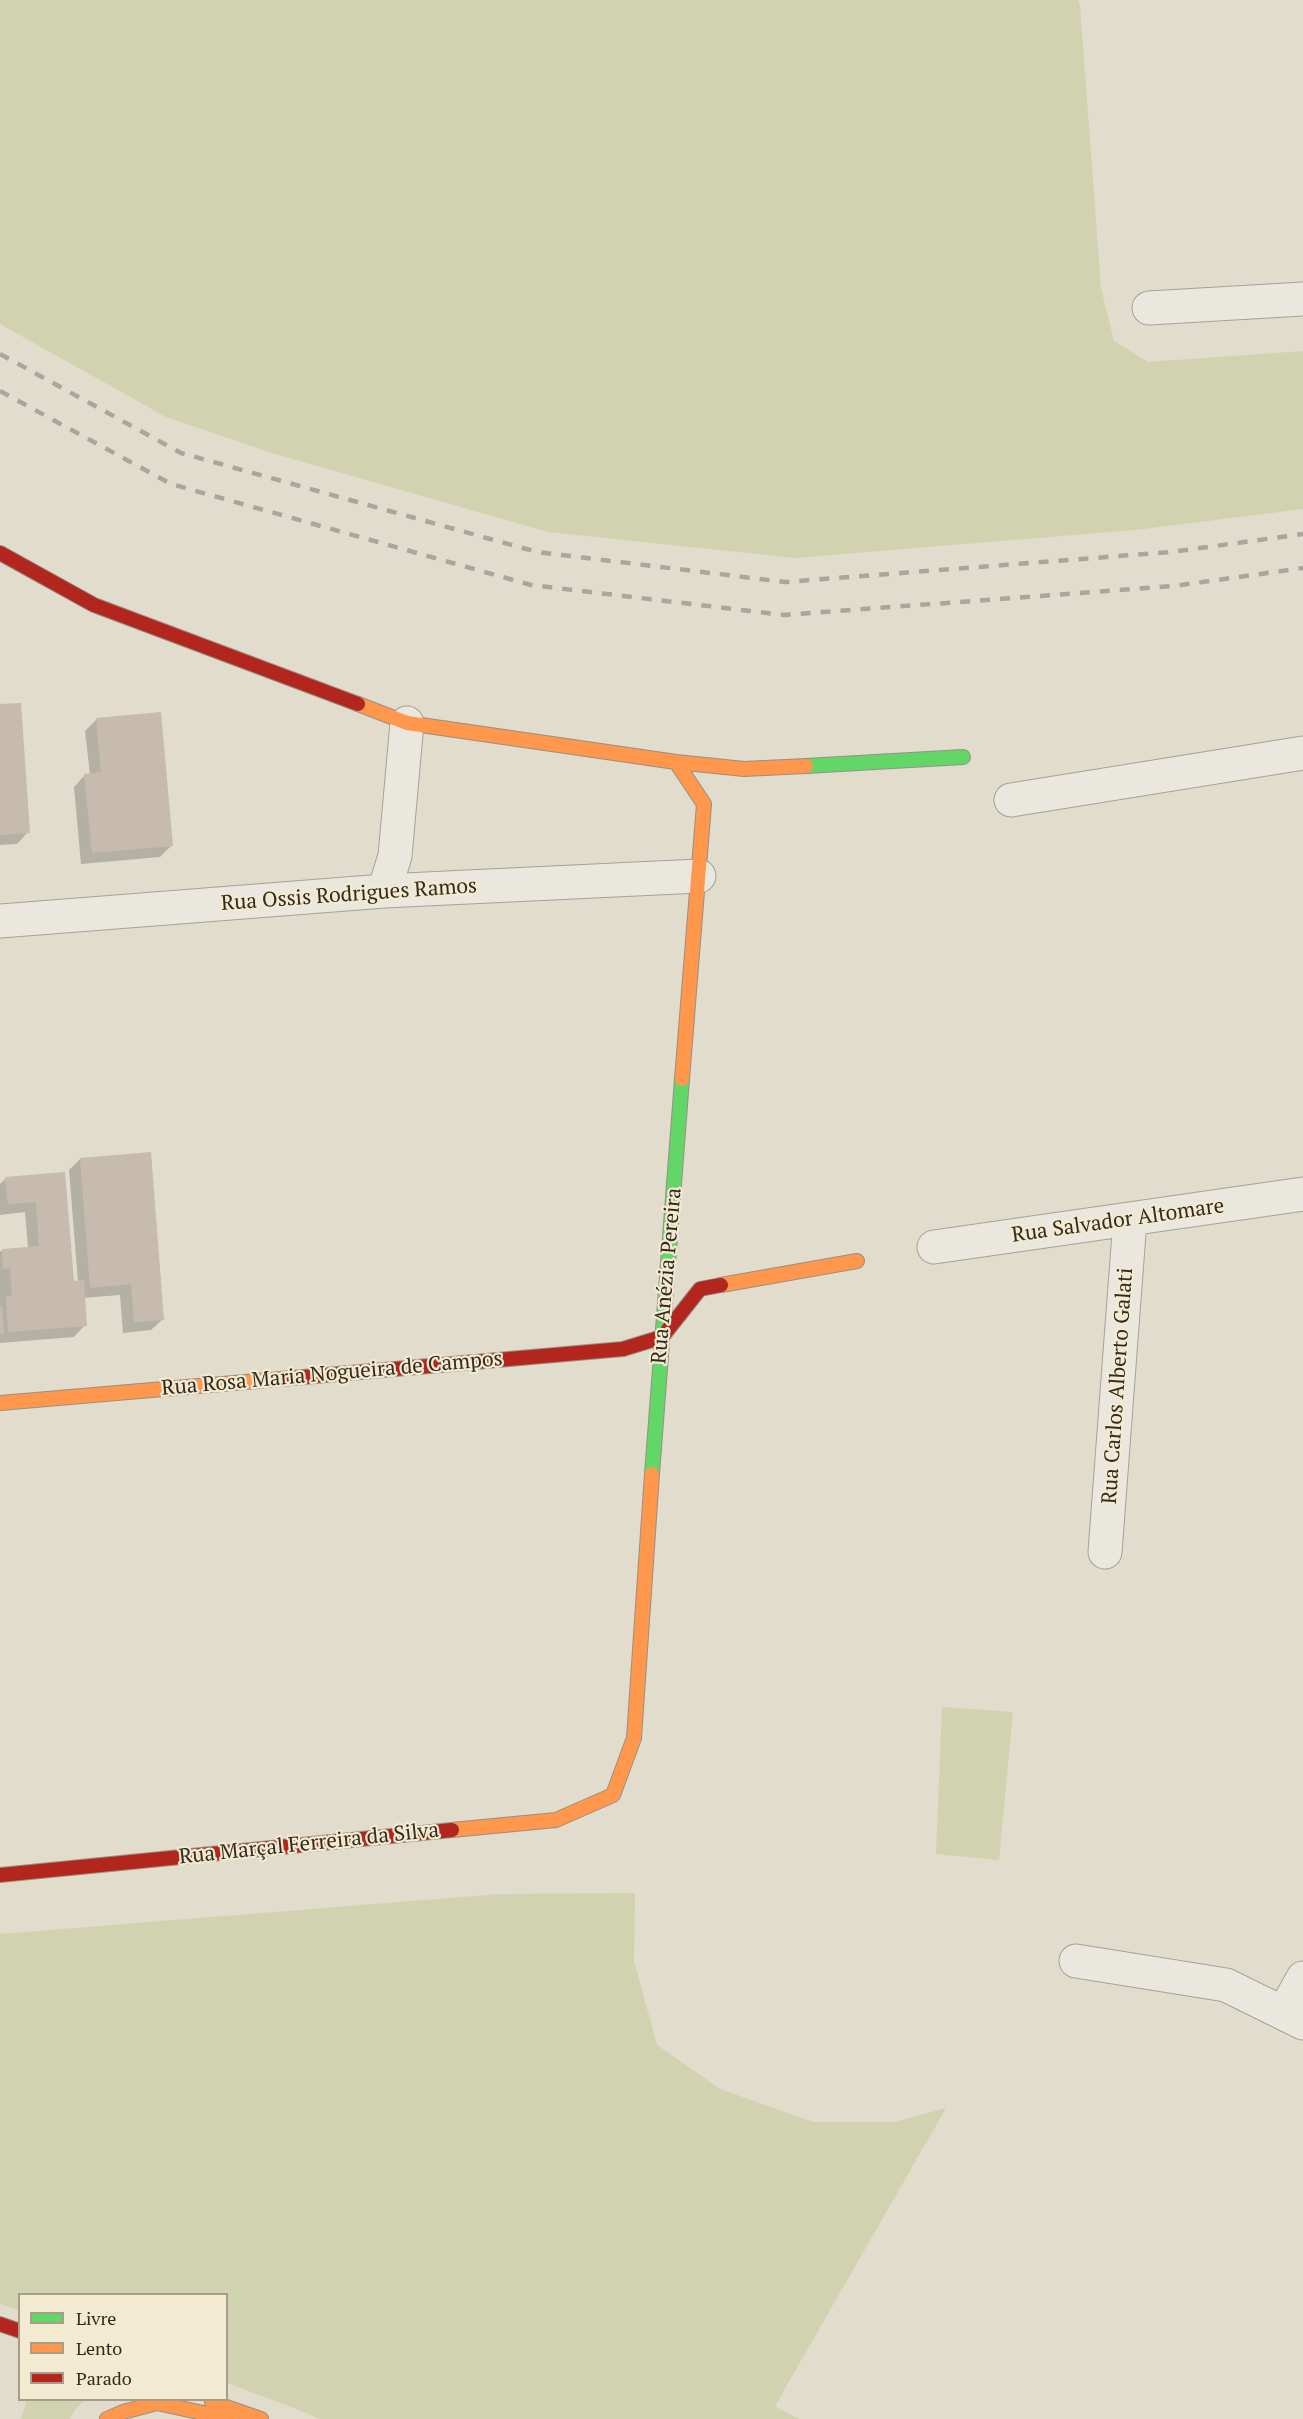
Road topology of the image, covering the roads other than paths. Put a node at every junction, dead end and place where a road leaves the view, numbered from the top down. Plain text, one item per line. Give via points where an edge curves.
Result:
1 (1303, 299) edge
2 (1149, 308) dead end
3 (0, 553) edge
4 (407, 723) junction
5 (1303, 753) edge
6 (963, 757) dead end
7 (676, 762) junction
8 (1011, 800) dead end
9 (699, 876) junction
10 (384, 891) junction
11 (0, 921) edge
12 (1303, 1194) edge
13 (1130, 1220) junction
14 (934, 1247) dead end
15 (857, 1261) dead end
16 (662, 1337) junction
17 (0, 1403) edge
18 (1106, 1552) dead end
19 (613, 1795) joint
20 (0, 1875) edge
21 (1076, 1960) dead end
22 (1303, 1978) edge
23 (1293, 2017) edge
24 (0, 2324) edge
25 (18, 2330) edge
26 (209, 2401) edge
27 (107, 2419) edge
28 (231, 2419) edge
29 (261, 2419) edge

1 - 2 street
3 - 4 street via 93,605
4 - 7 street
4 - 10 street via 395,856
5 - 8 street
6 - 7 street via 744,769
7 - 9 street, Rua Anézia Pereira via 704,804
9 - 10 street, Rua Ossis Rodrigues Ramos
9 - 16 street, Rua Anézia Pereira
10 - 11 street, Rua Ossis Rodrigues Ramos
12 - 13 street, Rua Salvador Altomare
13 - 14 street, Rua Salvador Altomare
13 - 18 street, Rua Carlos Alberto Galati
15 - 16 street via 700,1289
16 - 17 street, Rua Rosa Maria Nogueira de Campos via 623,1349
16 - 19 street, Rua Anézia Pereira via 634,1738
19 - 20 street, Rua Marçal Ferreira da Silva via 556,1820
21 - 23 street via 1226,1985
22 - 23 street
24 - 25 street
26 - 29 street
27 - 28 street via 157,2403

